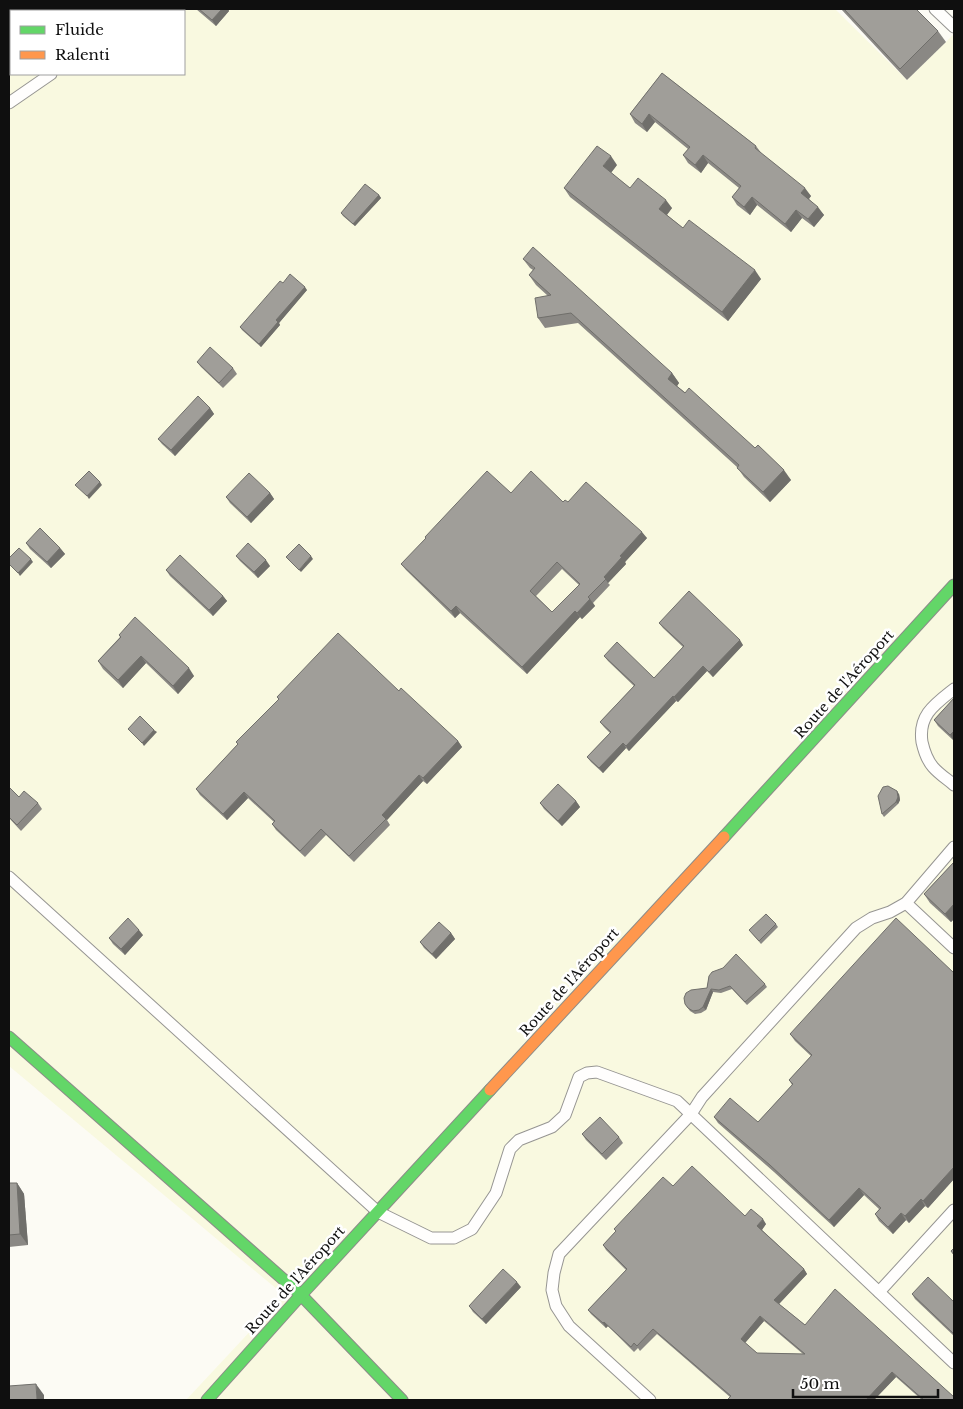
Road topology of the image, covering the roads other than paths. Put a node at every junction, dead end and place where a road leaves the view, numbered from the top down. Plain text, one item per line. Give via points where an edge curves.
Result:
1 (935, 9) edge
2 (954, 27) edge
3 (50, 75) edge
4 (9, 103) edge
5 (954, 585) edge
6 (954, 689) edge
7 (954, 785) edge
8 (954, 847) edge
9 (9, 878) edge
10 (906, 903) junction
11 (954, 948) edge
12 (9, 1037) edge
13 (691, 1114) junction
14 (954, 1210) edge
15 (378, 1212) junction
16 (880, 1292) junction
17 (300, 1295) junction
18 (954, 1363) edge
19 (207, 1400) edge
20 (402, 1400) edge
21 (650, 1400) edge

1 - 2 lane
3 - 4 lane
5 - 15 street, Route de l'Aéroport
6 - 7 lane via 934,705 923,720 921,734 924,752 932,767
8 - 10 lane
9 - 15 lane
10 - 11 lane
10 - 13 lane via 856,928 702,1097
12 - 17 street
13 - 15 lane via 677,1101 597,1072 587,1073 579,1077 565,1115 552,1127 518,1140 510,1149 496,1193 472,1229 454,1238 431,1238
13 - 16 lane
13 - 21 lane via 559,1254 554,1273 552,1290 556,1306 569,1326
14 - 16 lane
15 - 17 street, Route de l'Aéroport
16 - 18 lane
17 - 19 street, Route de l'Aéroport
17 - 20 street

